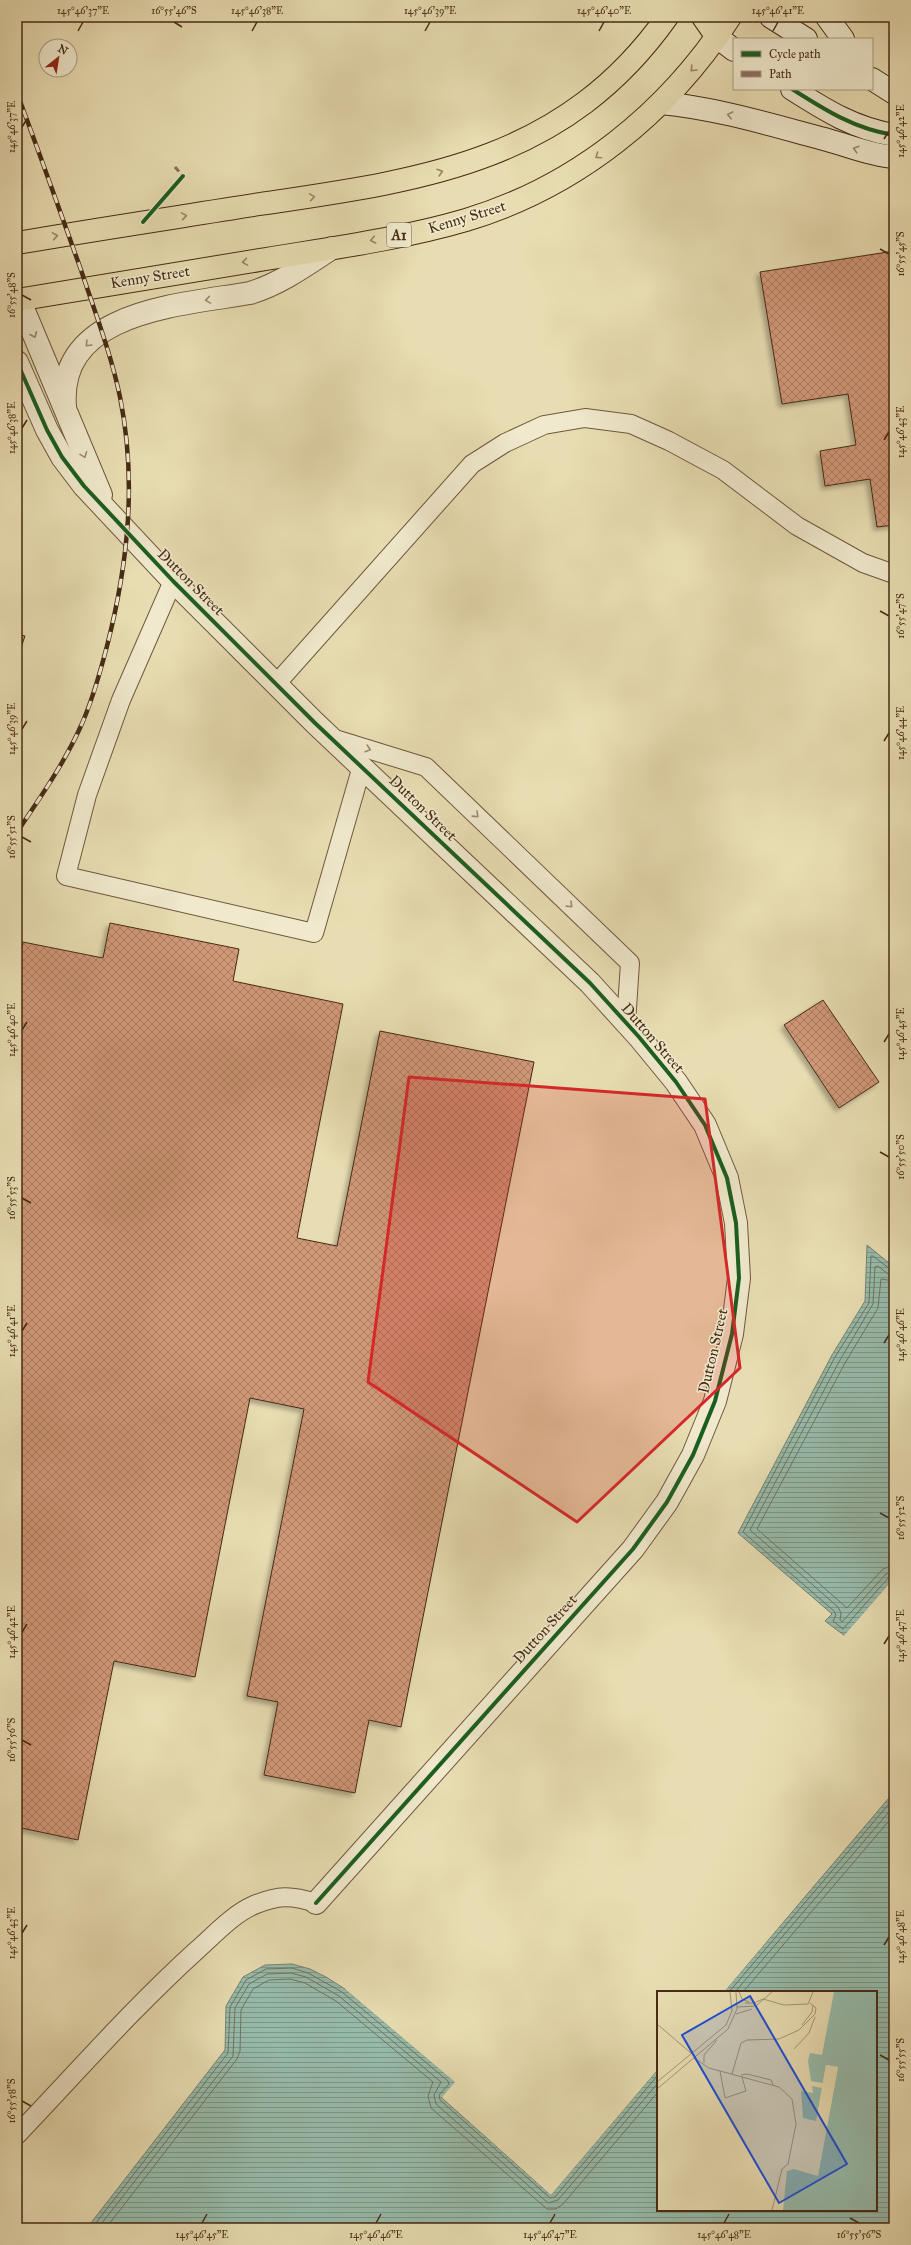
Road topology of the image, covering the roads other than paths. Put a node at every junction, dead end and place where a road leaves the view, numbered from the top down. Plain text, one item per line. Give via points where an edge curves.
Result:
1 (666, 17) edge
2 (703, 17) edge
3 (730, 17) edge
4 (771, 17) edge
5 (828, 17) edge
6 (804, 38) edge
7 (842, 38) edge
8 (725, 44) edge
9 (794, 90) edge
10 (661, 103) junction
11 (894, 135) edge
12 (894, 157) edge
13 (17, 243) edge
14 (332, 248) junction
15 (18, 298) edge
16 (17, 362) edge
17 (65, 407) junction
18 (117, 520) junction
19 (894, 574) edge
20 (172, 581) junction
21 (276, 683) junction
22 (331, 738) junction
23 (362, 766) junction
24 (626, 1023) junction
25 (316, 1903) joint
26 (17, 2135) edge

13 -> 1 highway via 376,187 436,173 495,153 566,118 600,92 644,48
2 - 8 highway
3 - 8 highway, Kenny Street / A1
4 - 6 street
5 - 7 street
8 -> 10 highway, Kenny Street / A1 via 700,62
9 - 11 street via 841,119 864,129
12 -> 10 street via 872,154 726,114
10 -> 14 highway, Kenny Street / A1 via 648,117 570,175 494,211 440,227
14 -> 15 highway, Kenny Street / A1
14 -> 17 street via 264,289 146,311 111,326 86,345 70,366 64,384
15 -> 17 street, Dutton Street
16 - 18 street, Dutton Street via 62,457 84,486
17 -> 18 street, Dutton Street via 91,474
18 - 20 street, Dutton Street
19 - 21 lane via 863,562 797,526 723,470 631,424 585,418 544,425 505,443 472,464
20 - 21 street, Dutton Street
20 - 23 lane via 121,700 87,795 66,876 314,933
21 - 22 street, Dutton Street
22 - 23 street, Dutton Street
22 -> 24 lane via 426,767 625,958 630,963
23 - 24 street, Dutton Street via 590,983
24 - 25 street, Dutton Street via 676,1082 705,1125 727,1178 736,1223 739,1278 732,1334 715,1401 693,1454 667,1502 633,1549
25 - 26 lane via 282,1896 253,1905 226,1924 167,1977

